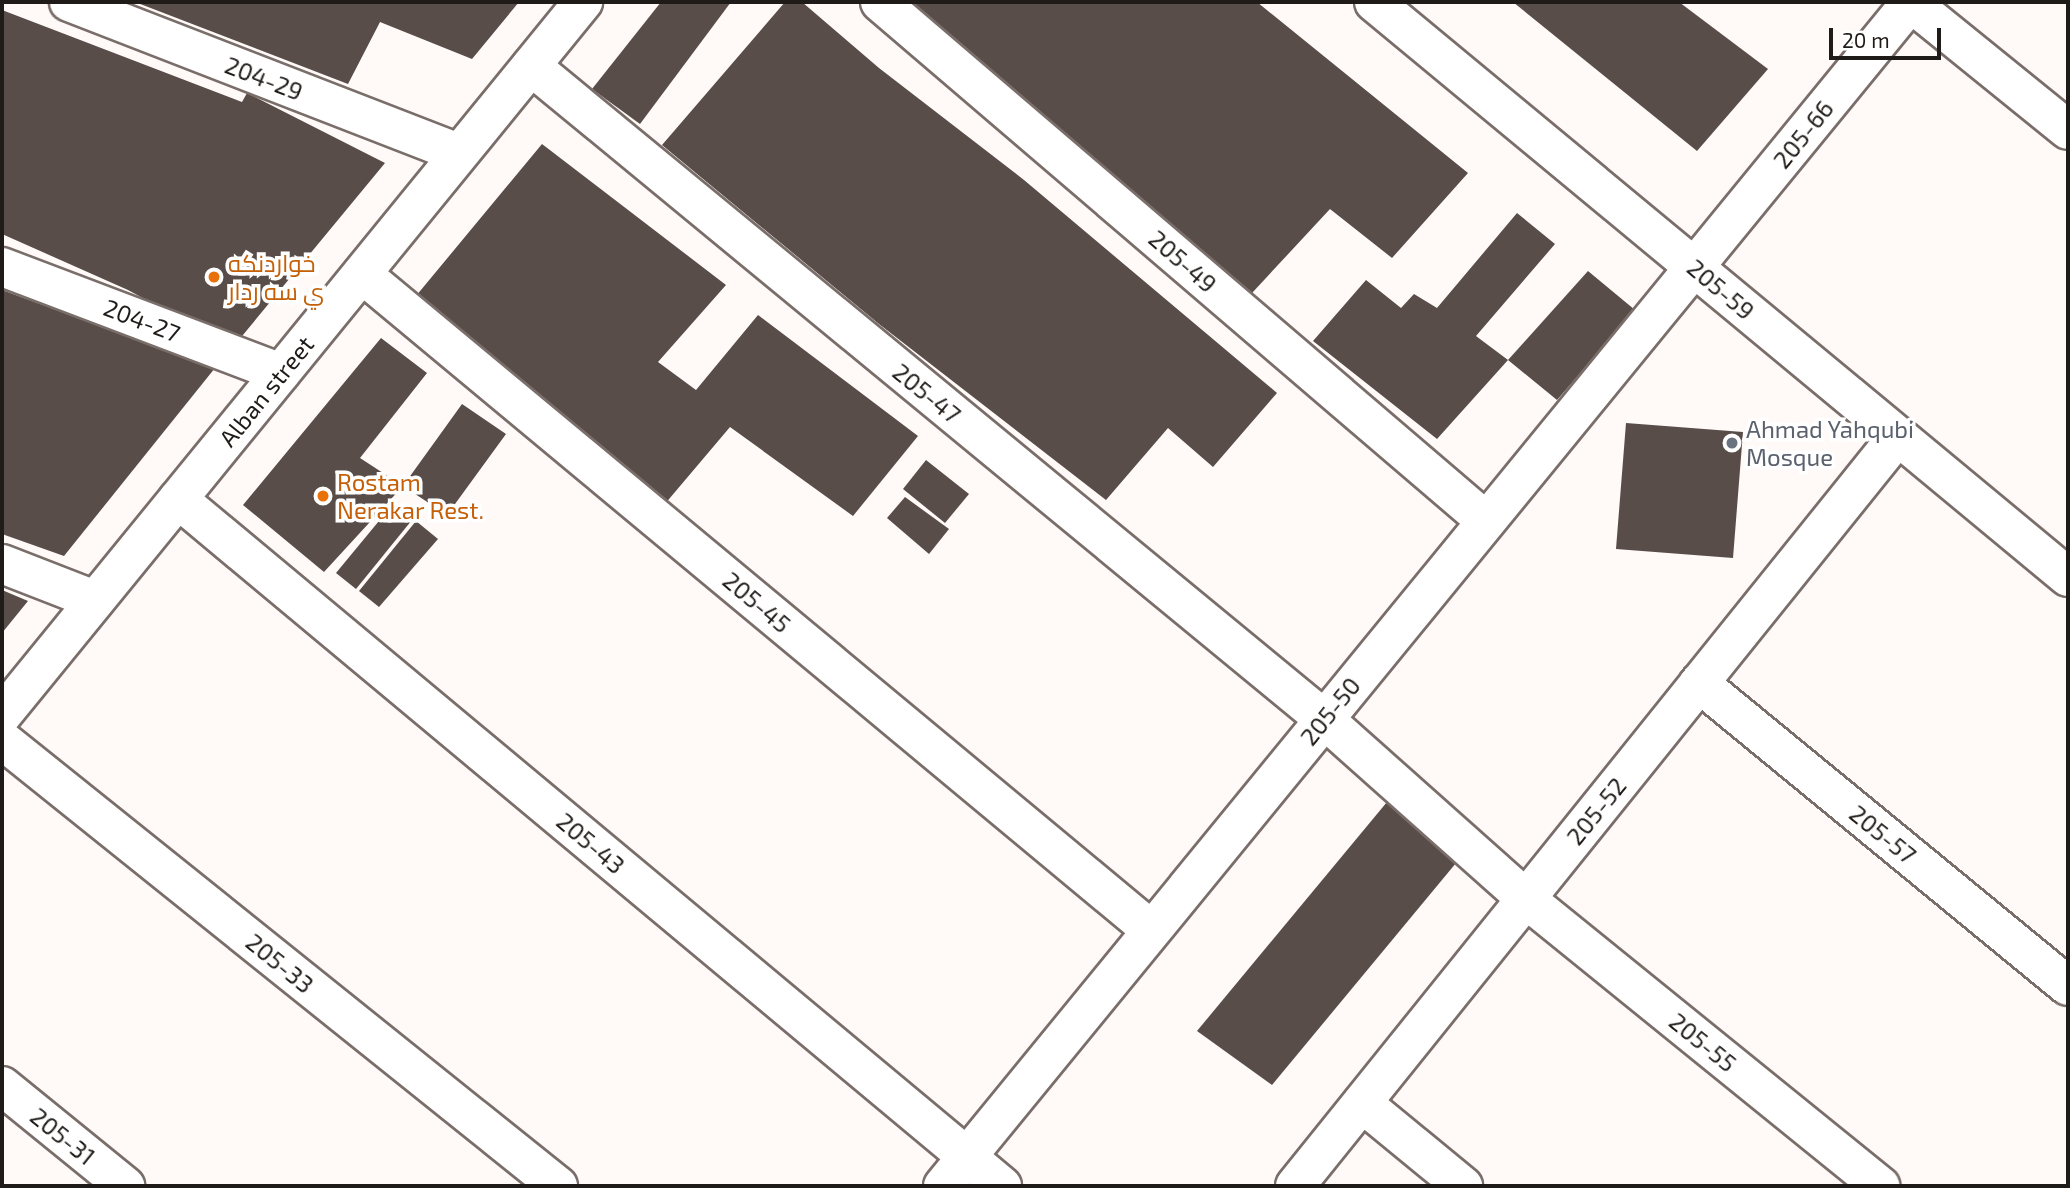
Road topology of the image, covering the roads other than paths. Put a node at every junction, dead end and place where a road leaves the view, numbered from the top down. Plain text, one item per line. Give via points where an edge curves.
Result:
1 (69, 2) edge
2 (583, 2) edge
3 (880, 2) edge
4 (1374, 2) edge
5 (1911, 2) edge
6 (531, 66) junction
7 (2068, 130) edge
8 (459, 153) junction
9 (2, 267) edge
10 (1694, 267) junction
11 (362, 274) junction
12 (281, 373) junction
13 (1898, 436) junction
14 (178, 499) junction
15 (1486, 521) junction
16 (2, 564) edge
17 (2068, 577) edge
18 (96, 600) junction
19 (1699, 683) junction
20 (2, 715) edge
21 (1324, 719) junction
22 (2, 740) edge
23 (1526, 899) junction
24 (1151, 930) junction
25 (2068, 986) edge
26 (2, 1086) edge
27 (1362, 1103) junction
28 (967, 1157) junction
29 (125, 1186) edge
30 (558, 1186) edge
31 (943, 1186) edge
32 (1002, 1186) edge
33 (1295, 1186) edge
34 (1463, 1186) edge
35 (1880, 1186) edge

1 - 8 street, 204-29
2 - 6 street, Alban street
3 - 15 street, 205-49
4 - 10 street, 205-59
5 - 7 street
5 - 10 street, 205-66
6 - 8 street, Alban street
6 - 21 street, 205-47
8 - 11 street, Alban street
9 - 12 street, 204-27
10 - 13 street, 205-59
10 - 15 street, 205-50
11 - 12 street, Alban street
11 - 24 street, 205-45
12 - 14 street, Alban street
13 - 17 street, 205-59
13 - 19 street, 205-52
14 - 18 street, Alban street
14 - 28 street, 205-43
15 - 21 street, 205-50
16 - 18 street
18 - 20 street, Alban street
19 - 23 street, 205-52
19 - 25 street, 205-57
21 - 23 street, 205-47
21 - 24 street, 205-50
22 - 30 street, 205-33
23 - 27 street, 205-52
23 - 35 street, 205-55
24 - 28 street, 205-50
26 - 29 street, 205-31
27 - 33 street, 205-52
27 - 34 street
28 - 31 street, 205-50
28 - 32 street, 205-43

